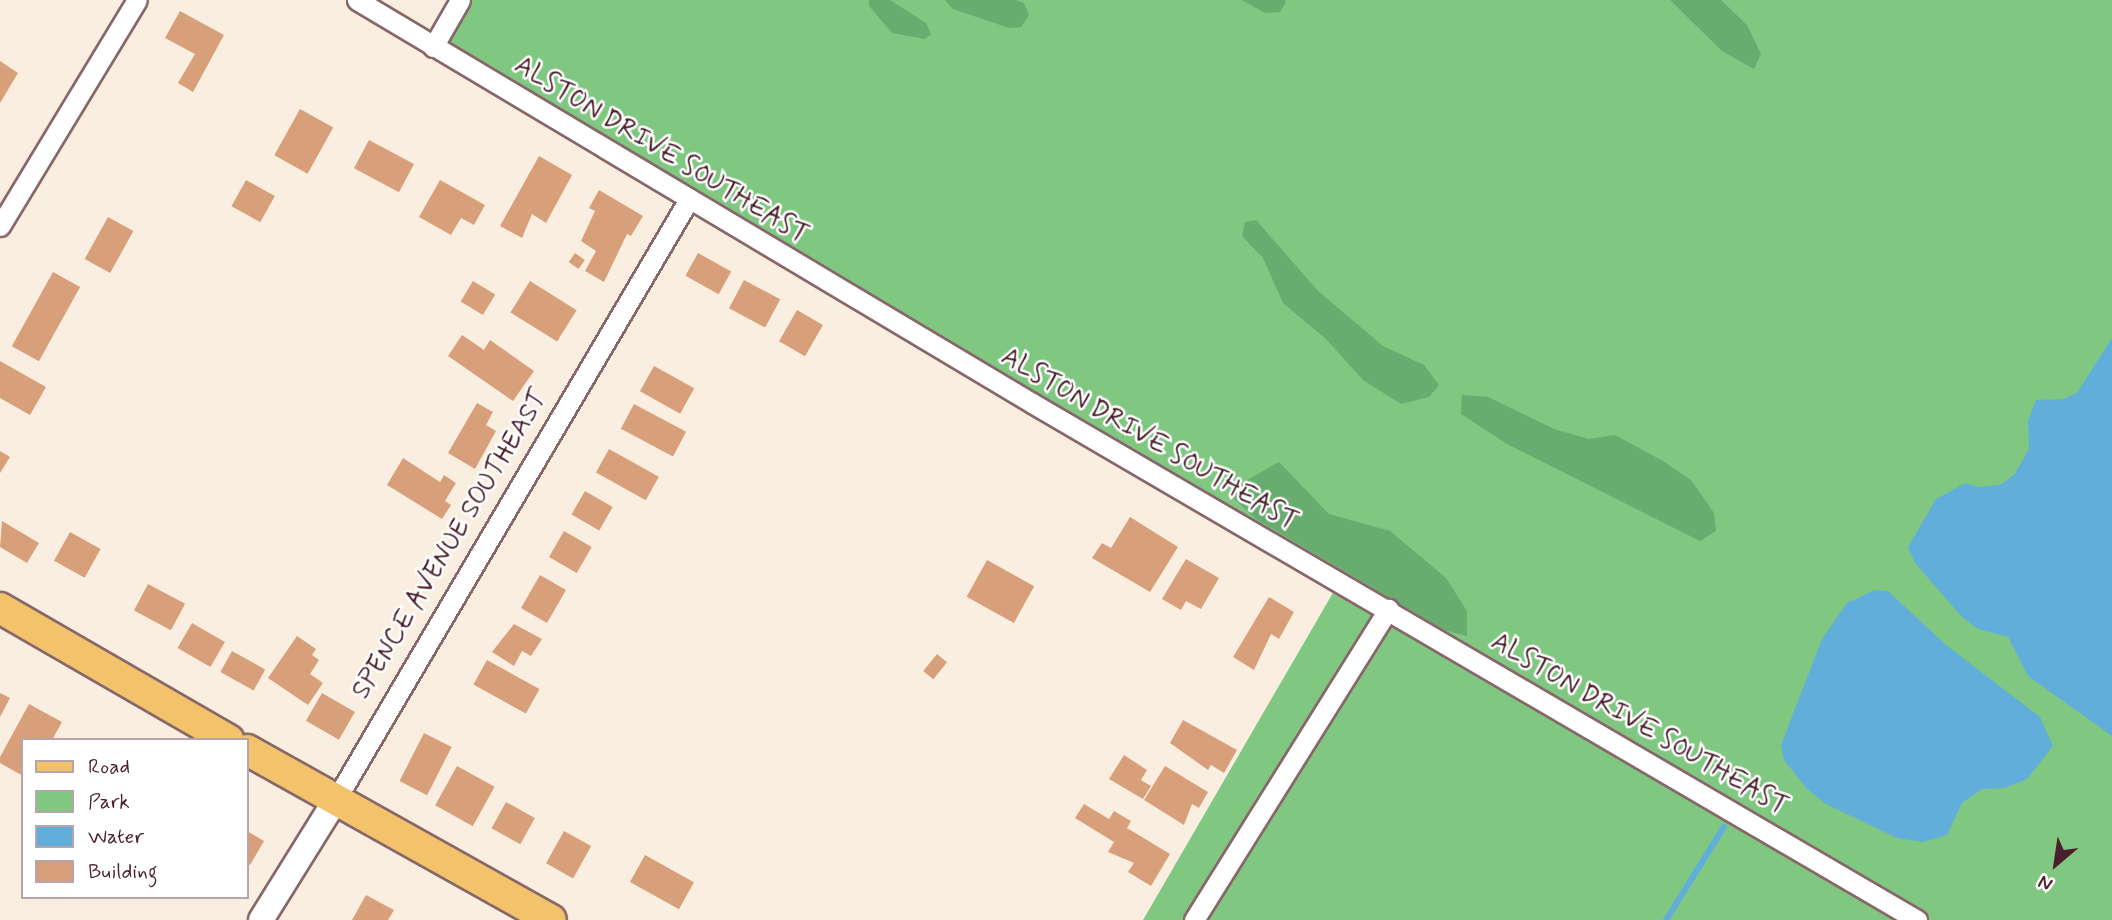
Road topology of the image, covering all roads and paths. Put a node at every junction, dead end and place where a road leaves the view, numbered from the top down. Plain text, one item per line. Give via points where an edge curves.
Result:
1 (137, 0) edge
2 (357, 0) edge
3 (460, 0) edge
4 (433, 47) junction
5 (690, 199) junction
6 (0, 226) edge
7 (0, 608) edge
8 (1388, 609) junction
9 (226, 738) edge
10 (248, 751) edge
11 (335, 801) junction
12 (1905, 917) edge
13 (261, 920) edge
14 (551, 920) edge
15 (1194, 920) edge

1 - 6 street
2 - 4 street, ALSTON DRIVE SOUTHEAST
3 - 4 street
4 - 5 street, ALSTON DRIVE SOUTHEAST
5 - 8 street, ALSTON DRIVE SOUTHEAST
5 - 11 street, SPENCE AVENUE SOUTHEAST
7 - 9 main road
8 - 12 street, ALSTON DRIVE SOUTHEAST
8 - 15 street
10 - 11 main road
11 - 13 street, SPENCE AVENUE SOUTHEAST
11 - 14 main road

